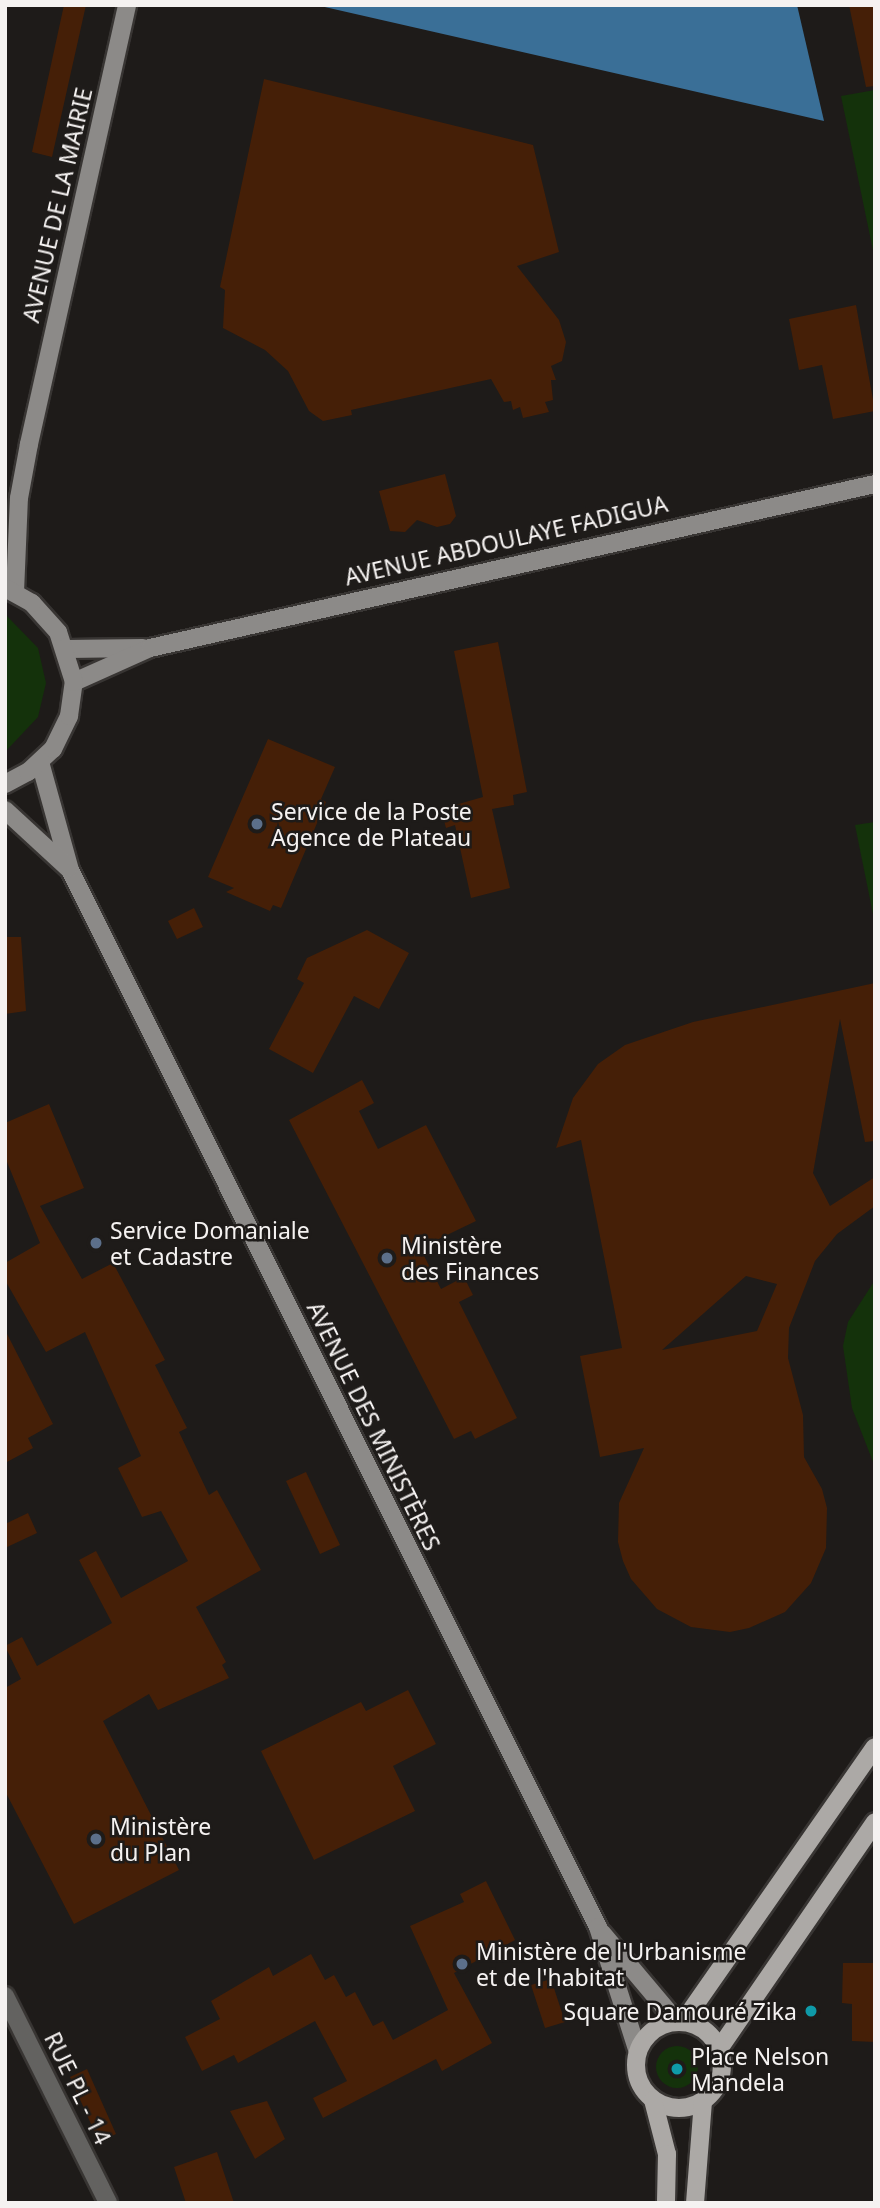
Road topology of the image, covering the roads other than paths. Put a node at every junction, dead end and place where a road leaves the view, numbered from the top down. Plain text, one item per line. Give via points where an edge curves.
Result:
1 (127, 5) edge
2 (875, 484) edge
3 (19, 498) junction
4 (5, 518) edge
5 (10, 590) edge
6 (150, 648) junction
7 (67, 649) junction
8 (74, 682) junction
9 (40, 762) junction
10 (5, 784) edge
11 (5, 810) edge
12 (70, 870) junction
13 (875, 1747) edge
14 (875, 1822) edge
15 (598, 1927) junction
16 (5, 1996) edge
17 (680, 2022) junction
18 (719, 2049) junction
19 (638, 2052) junction
20 (653, 2100) junction
21 (703, 2102) junction
22 (108, 2203) edge
23 (666, 2203) edge
24 (695, 2203) edge

1 - 3 street, AVENUE DE LA MAIRIE
2 - 6 street, AVENUE ABDOULAYE FADIGUA
3 - 4 street, AVENUE DE LA MAIRIE
3 - 5 street, AVENUE DE LA MAIRIE
5 - 7 street via 46,616
6 - 7 street, AVENUE ABDOULAYE FADIGUA
6 - 8 street, AVENUE ABDOULAYE FADIGUA
7 - 8 street
8 - 9 street via 62,733
9 - 10 street
9 - 12 street, AVENUE DES MINISTÈRES
11 - 12 street, AVENUE DES MINISTÈRES
12 - 15 street, AVENUE DES MINISTÈRES
13 - 17 main road
14 - 18 main road
15 - 17 street, AVENUE DES MINISTÈRES
15 - 19 street, AVENUE DES MINISTÈRES
16 - 22 street, RUE PL - 14
17 - 18 main road via 705,2030
17 - 19 main road via 653,2031
18 - 21 main road via 722,2073
19 - 20 main road via 638,2078
20 - 21 main road via 672,2108
20 - 23 main road via 667,2154
21 - 24 main road

